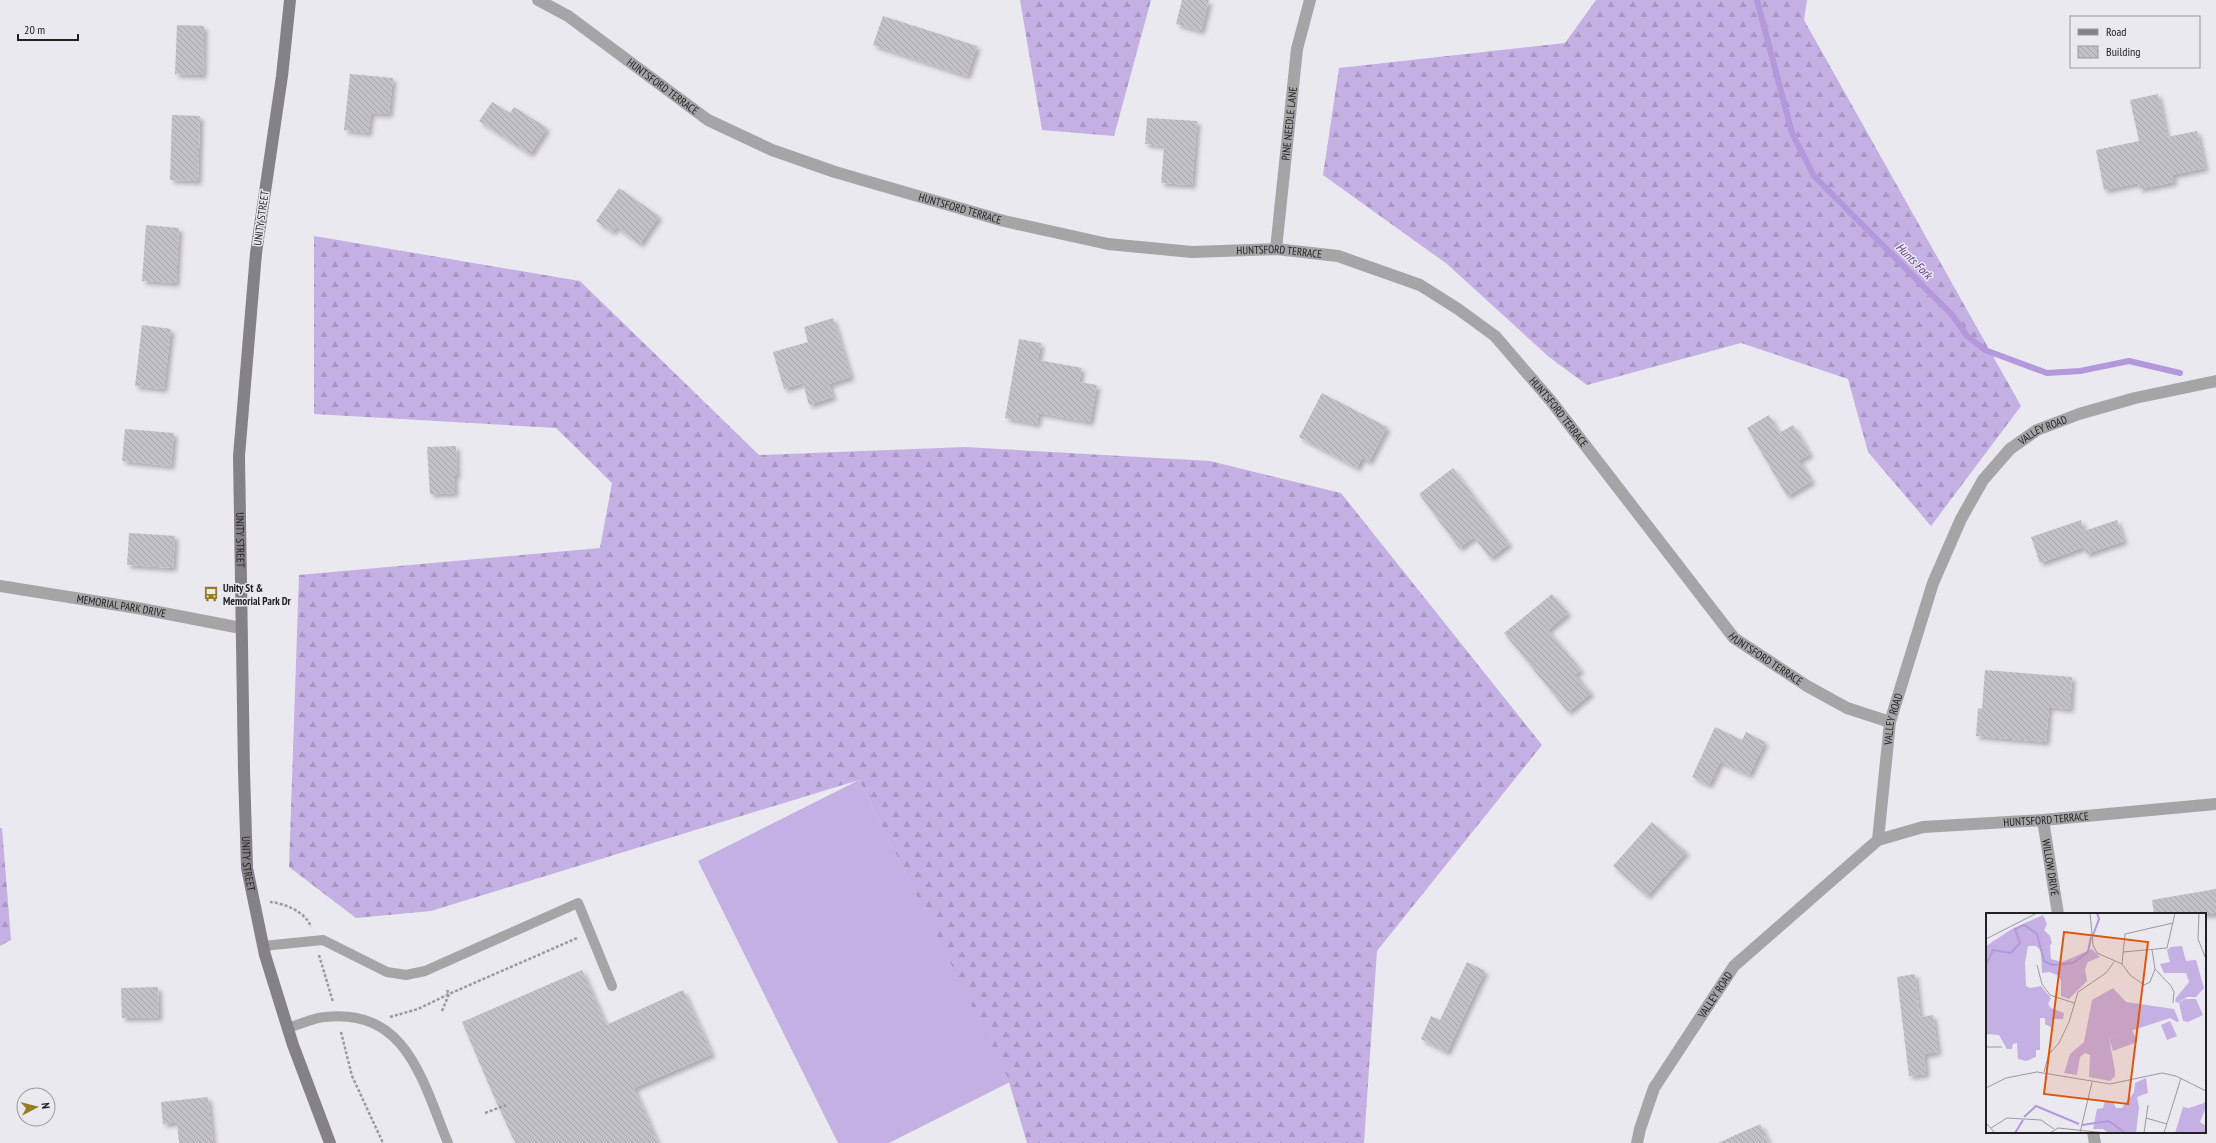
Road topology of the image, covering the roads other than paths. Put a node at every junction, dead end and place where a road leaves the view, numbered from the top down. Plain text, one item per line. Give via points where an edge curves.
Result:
1 (290, 0) edge
2 (538, 0) edge
3 (1310, 0) edge
4 (1276, 249) junction
5 (2216, 381) edge
6 (0, 586) edge
7 (241, 628) junction
8 (1890, 722) junction
9 (2216, 804) edge
10 (2043, 820) junction
11 (1878, 840) junction
12 (2058, 913) edge
13 (263, 946) junction
14 (612, 986) dead end
15 (287, 1028) junction
16 (2093, 1133) edge
17 (330, 1143) edge
18 (448, 1143) edge
19 (1638, 1143) edge
20 (2095, 1143) edge

1 - 7 street, UNITY STREET via 282,76 256,253 239,456
2 - 4 street, HUNTSFORD TERRACE via 568,16 708,120 772,150 834,172 1004,222 1108,244 1192,252
3 - 4 street, PINE NEEDLE LANE via 1297,49
4 - 8 street, HUNTSFORD TERRACE via 1338,256 1420,285 1458,308 1495,336 1551,401 1734,638 1807,686 1847,708
5 - 8 street, VALLEY ROAD via 2136,398 2079,414 2037,430 2010,449 1983,480 1960,519 1933,583
6 - 7 street, MEMORIAL PARK DRIVE
7 - 13 street, UNITY STREET via 247,868
8 - 11 street, VALLEY ROAD
9 - 10 street, HUNTSFORD TERRACE
10 - 11 street, HUNTSFORD TERRACE via 1923,827
10 - 12 street, WILLOW DRIVE
11 - 19 street, VALLEY ROAD via 1734,966 1654,1088
13 - 14 lane via 323,940 387,972 406,975 425,971 578,903
13 - 15 street, UNITY STREET
15 - 17 street, UNITY STREET
15 - 18 lane via 323,1017 348,1015 375,1022 398,1039 415,1065
16 - 20 street

